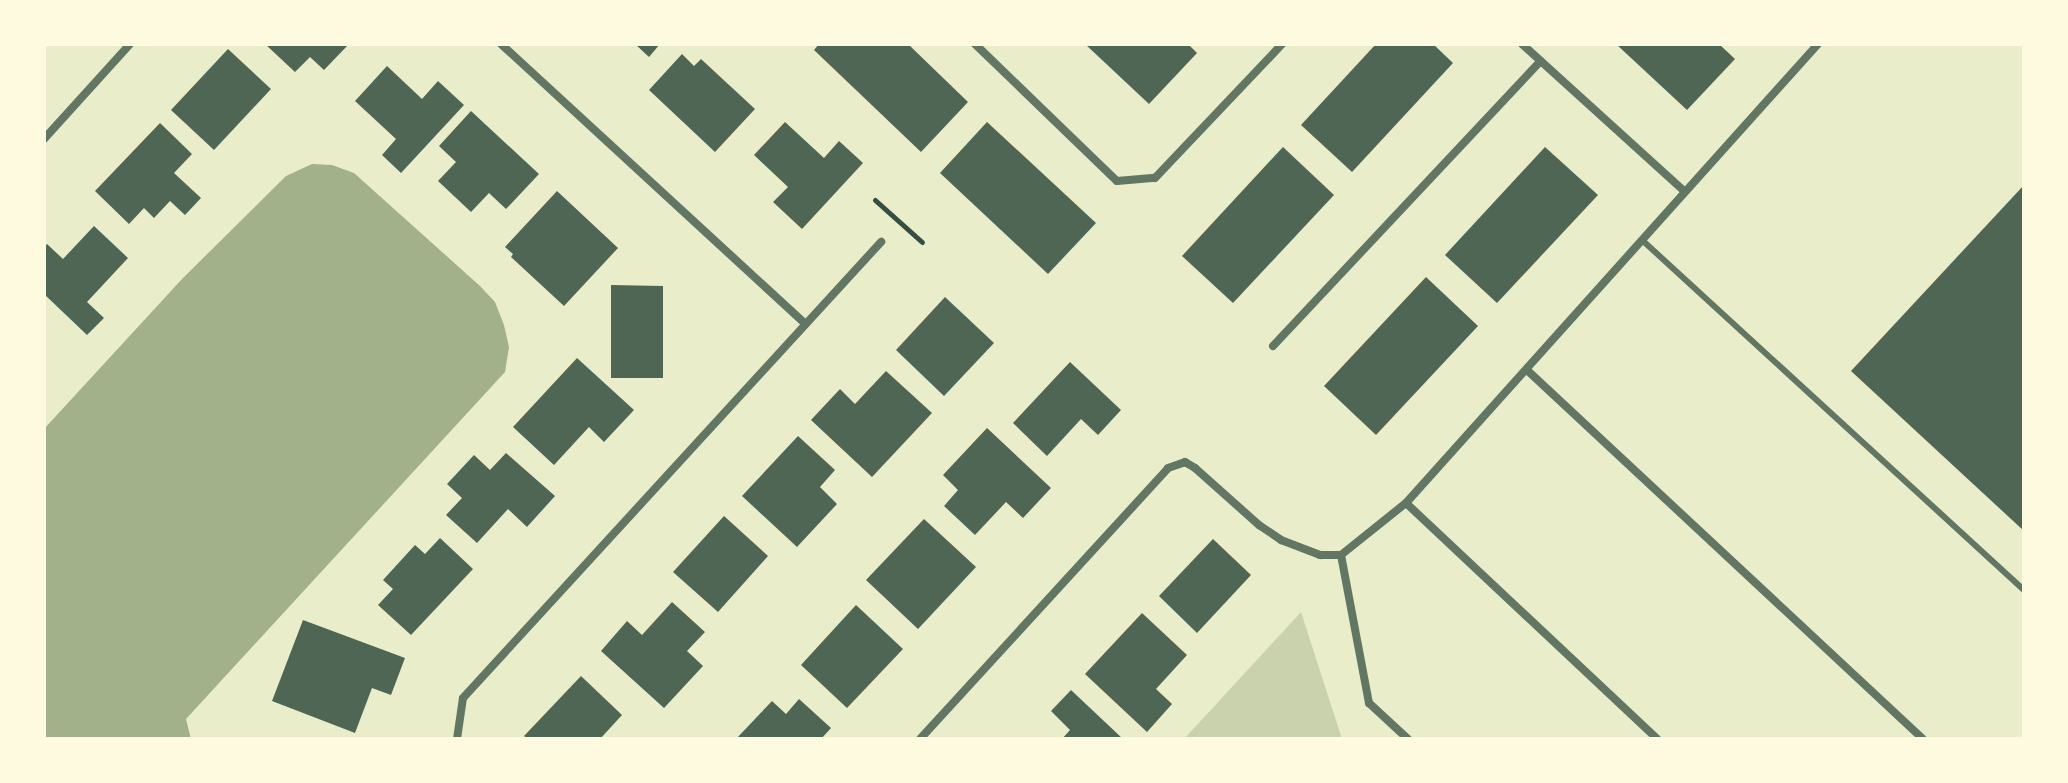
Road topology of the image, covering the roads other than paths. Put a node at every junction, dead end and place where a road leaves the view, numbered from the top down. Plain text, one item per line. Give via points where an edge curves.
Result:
1 (130, 44) edge
2 (501, 44) edge
3 (975, 44) edge
4 (1282, 44) edge
5 (1522, 44) edge
6 (1818, 44) edge
7 (1541, 61) junction
8 (44, 139) edge
9 (1684, 191) junction
10 (1642, 240) junction
11 (881, 242) dead end
12 (805, 324) junction
13 (1273, 346) dead end
14 (1528, 371) junction
15 (1406, 503) junction
16 (1341, 555) junction
17 (2024, 590) edge
18 (457, 739) edge
19 (920, 739) edge
20 (1408, 739) edge
21 (1657, 739) edge
22 (1923, 739) edge

1 - 8 street
2 - 12 street
3 - 4 street via 1117,181 1155,178
5 - 7 street
6 - 9 street
7 - 9 street
7 - 13 street
9 - 10 street
10 - 14 street
10 - 17 lane
11 - 12 street
12 - 18 street via 463,698
14 - 15 street
14 - 22 street
15 - 16 street
15 - 21 street
16 - 19 street via 1320,555 1281,540 1195,468 1185,462 1168,468
16 - 20 street via 1369,703

